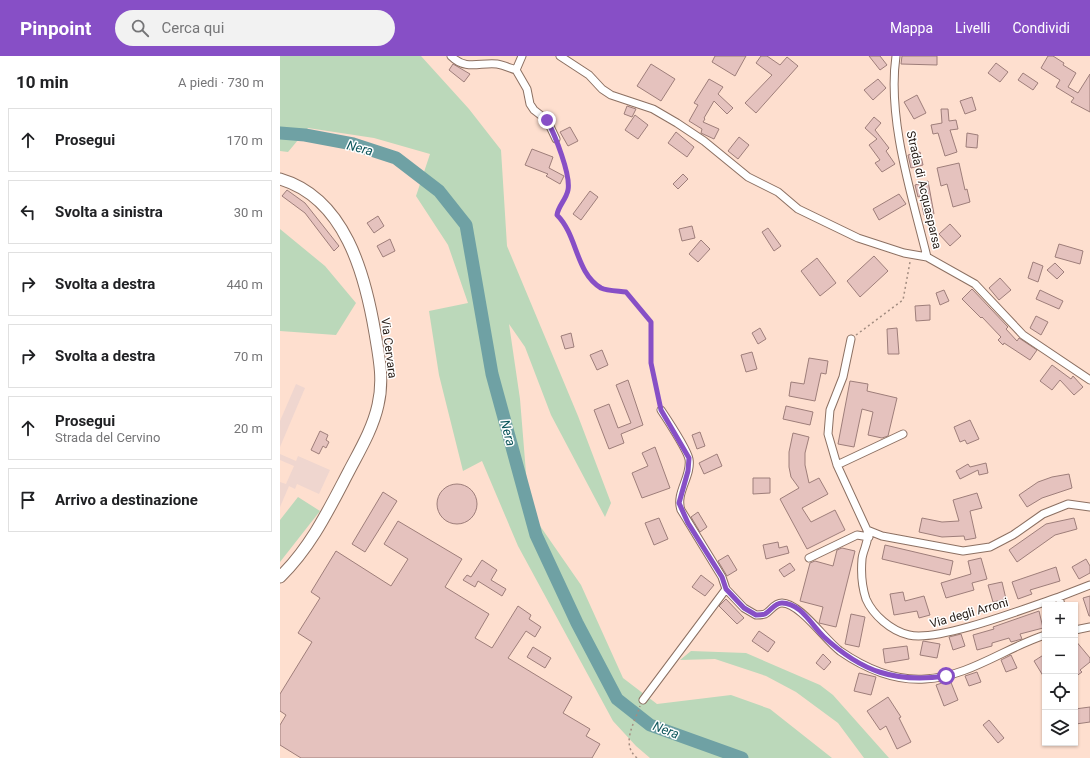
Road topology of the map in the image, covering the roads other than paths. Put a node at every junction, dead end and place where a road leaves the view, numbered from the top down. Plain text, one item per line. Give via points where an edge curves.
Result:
1 (451, 56) edge
2 (522, 56) edge
3 (560, 56) edge
4 (896, 56) edge
5 (516, 70) junction
6 (556, 139) road end
7 (280, 179) edge
8 (927, 257) junction
9 (851, 339) road end
10 (1090, 380) edge
11 (661, 410) road end
12 (903, 434) dead end
13 (837, 465) junction
14 (1090, 507) edge
15 (868, 533) junction
16 (809, 558) dead end
17 (280, 577) edge
18 (1090, 585) edge
19 (726, 589) junction
20 (1059, 597) junction
21 (1060, 602) edge
22 (1090, 627) edge
23 (1078, 629) edge
24 (1042, 636) edge
25 (643, 700) road end

1 - 5 street via 466,65 498,64
2 - 5 street
3 - 8 street via 589,75 602,90 653,109 677,123 704,141 748,177 778,192 798,209 858,238 912,255
4 - 8 street, Strada di Acquasparsa via 893,74 895,103 904,163
5 - 6 street via 527,89 530,104 547,120
7 - 17 main road, Via Cervara via 291,182 310,194 331,213 357,258 370,307 381,366 381,388 378,406 365,440 330,507 296,562
8 - 10 street via 975,284 1024,335
9 - 13 street via 843,377 830,410 828,434
11 - 19 street via 689,458 679,503 681,510 722,577
12 - 13 street
13 - 15 street
14 - 15 street via 1068,504 1043,514 990,547 963,551
15 - 16 street via 857,535
15 - 20 street, Via degli Arroni via 862,558 862,580 866,599 890,628 909,636 928,636 953,631
18 - 20 street, Via degli Arroni
19 - 24 street via 744,608 756,615 764,614 782,603 789,605 808,618 822,636 840,650 881,673 900,678 925,679 946,676
19 - 25 street
20 - 21 street
22 - 23 street

